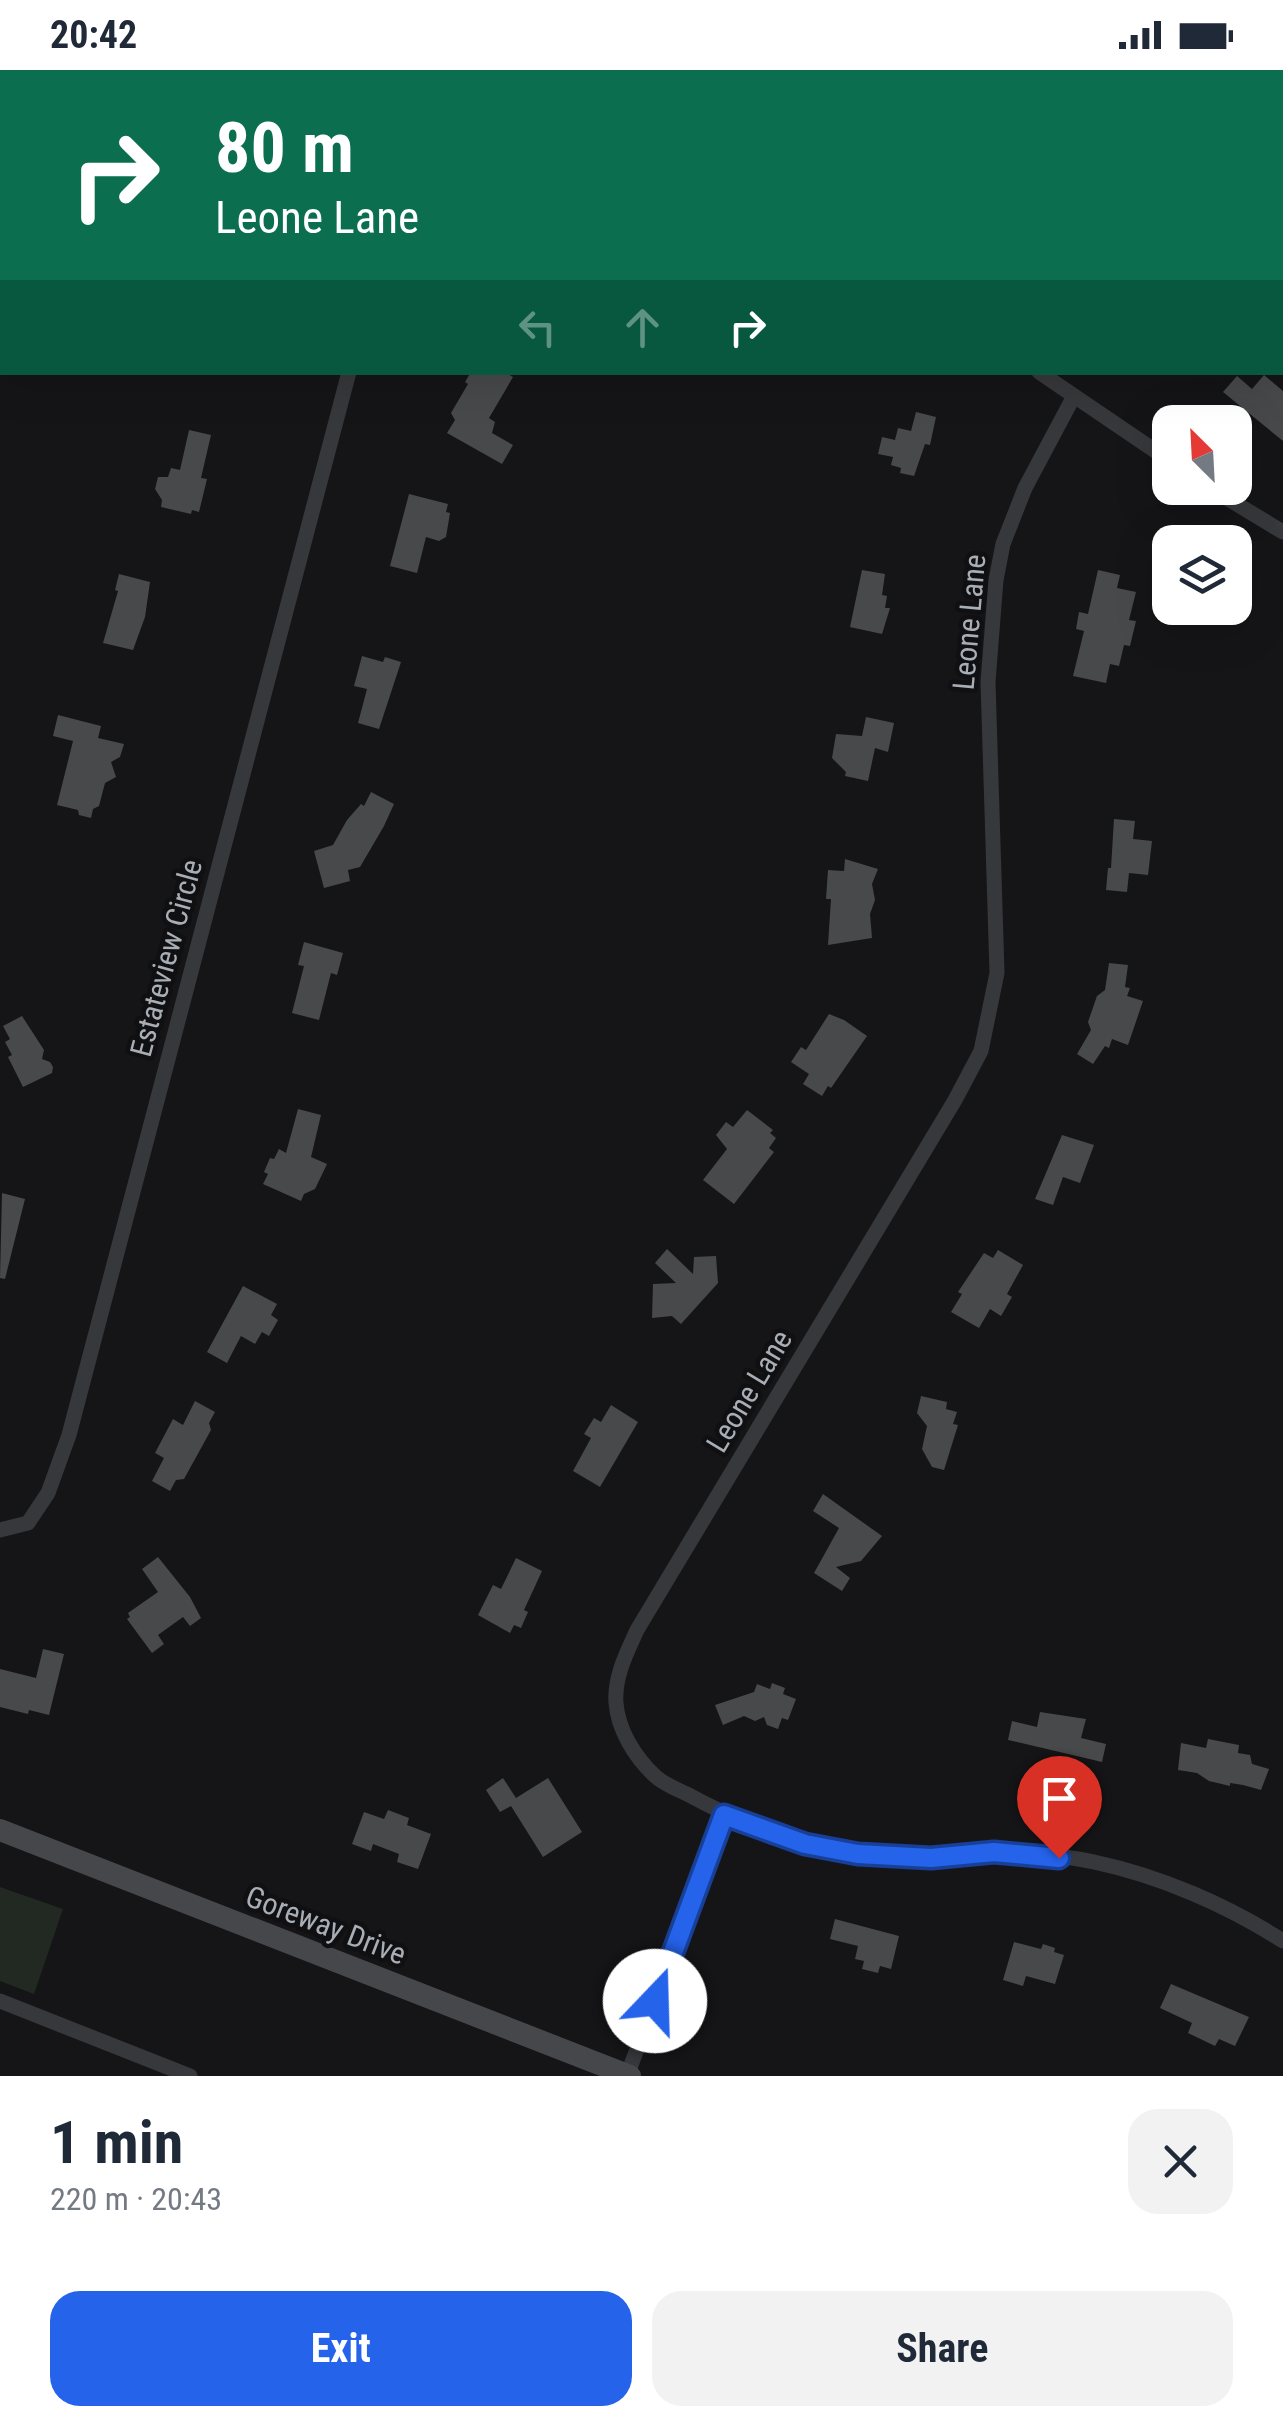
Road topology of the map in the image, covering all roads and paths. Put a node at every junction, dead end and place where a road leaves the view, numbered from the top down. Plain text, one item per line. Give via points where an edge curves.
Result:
1 (347, 375) edge
2 (1042, 375) edge
3 (1074, 396) junction
4 (1152, 449) edge
5 (1238, 505) edge
6 (1283, 532) edge
7 (0, 1530) edge
8 (724, 1815) junction
9 (0, 1830) edge
10 (1283, 1941) edge
11 (0, 2001) edge
12 (146, 2058) junction
13 (140, 2076) edge
14 (190, 2076) edge
15 (628, 2076) edge

1 - 7 street, Estateview Circle via 69,1435 48,1493 28,1524
2 - 3 street
3 - 4 street
3 - 8 street, Leone Lane via 1025,488 1002,544 996,580 988,682 997,973 981,1051 622,1664 616,1702 629,1746 656,1778
5 - 6 street
8 - 10 street, Leone Lane via 805,1844 858,1854 931,1858 994,1852 1091,1861 1156,1879
8 - 15 street
9 - 15 street, Goreway Drive
11 - 12 street
12 - 13 street
12 - 14 street

